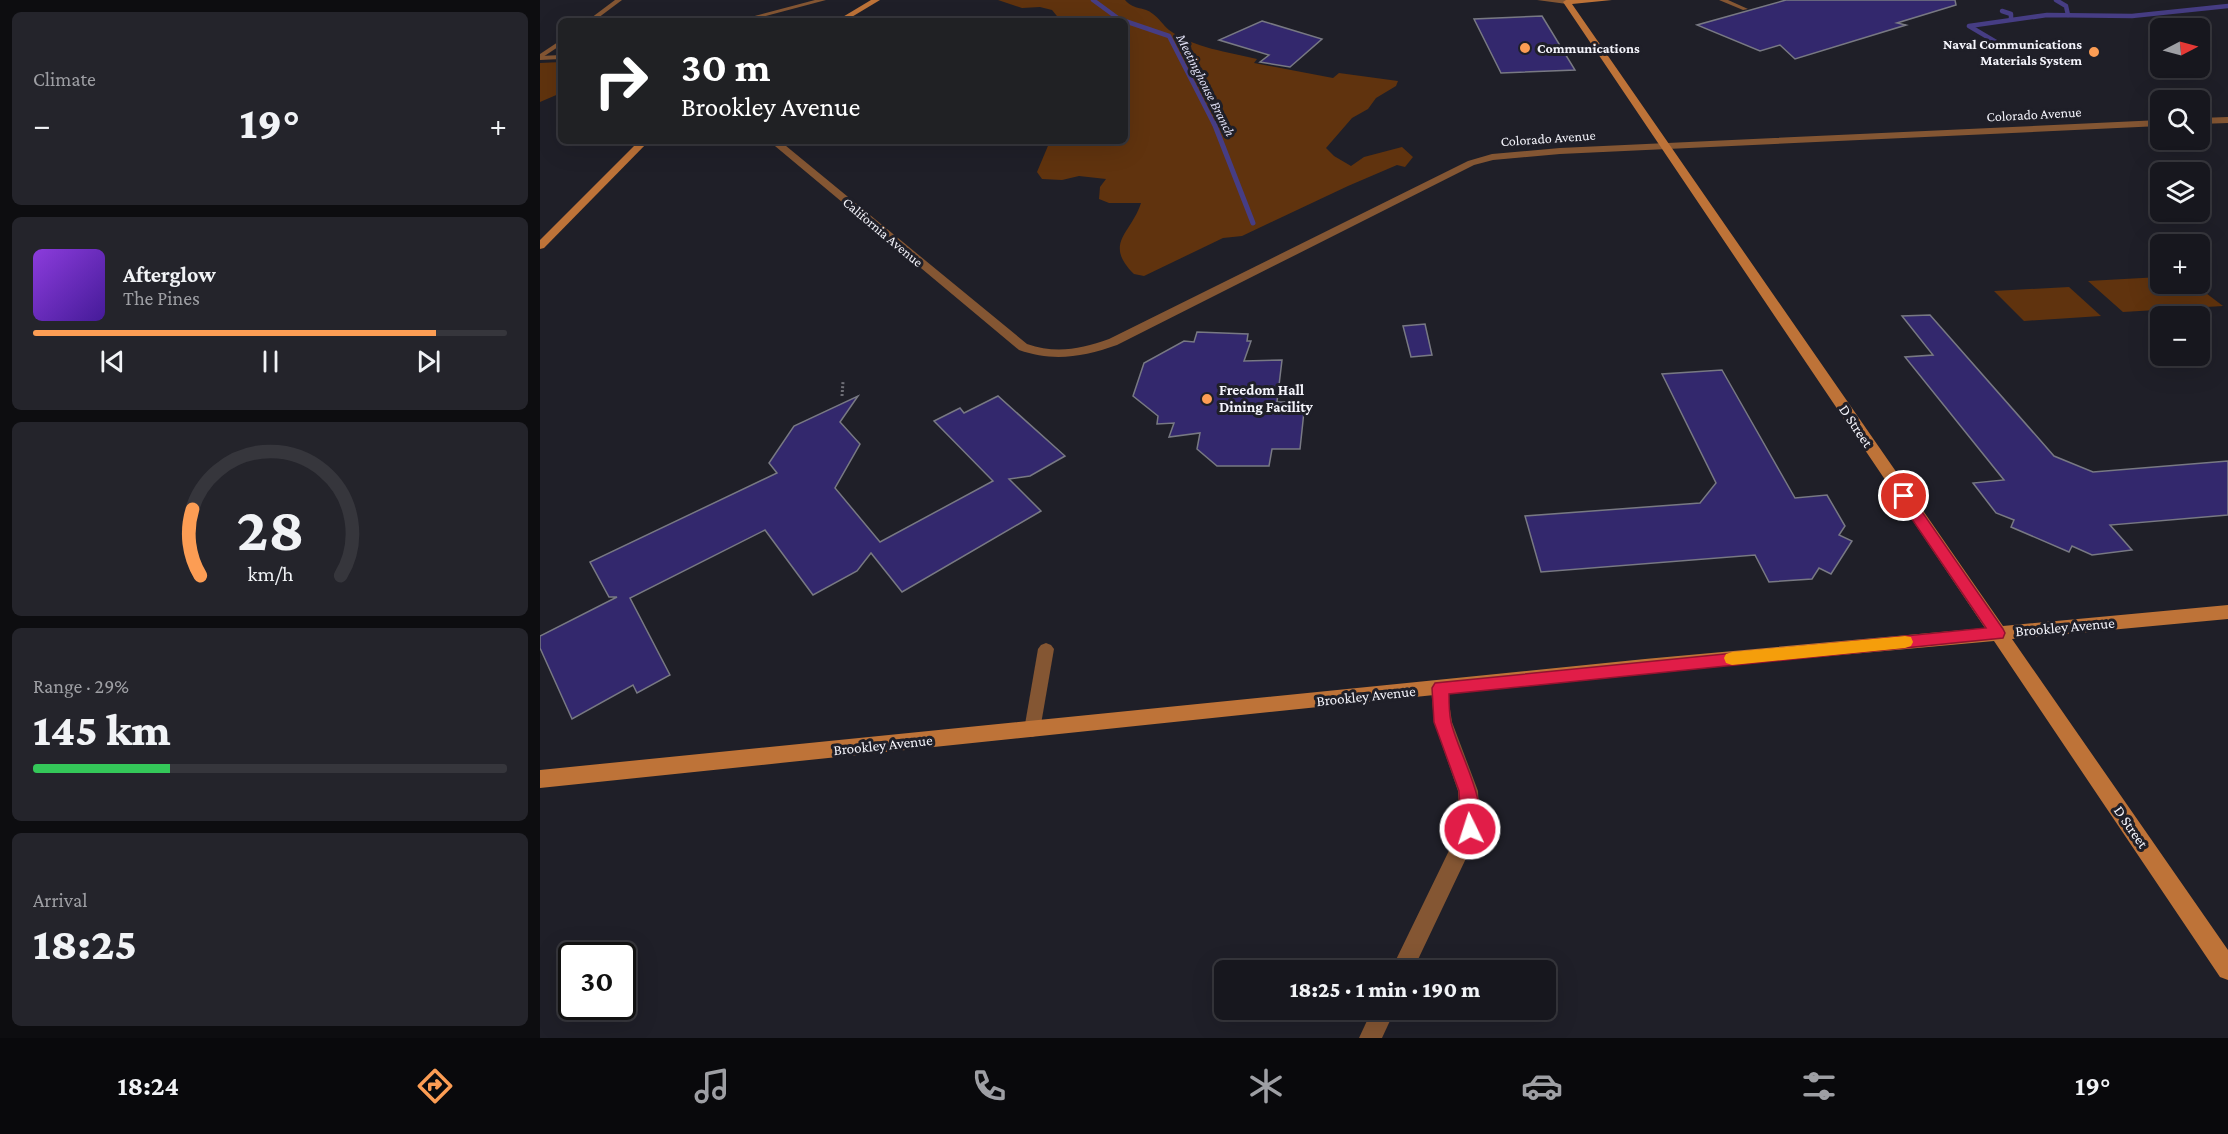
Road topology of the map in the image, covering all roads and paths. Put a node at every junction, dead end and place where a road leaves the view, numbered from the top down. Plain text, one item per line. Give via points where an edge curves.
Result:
1 (619, 0) edge
2 (823, 0) edge
3 (876, 0) edge
4 (1541, 0) edge
5 (1608, 0) edge
6 (1722, 0) edge
7 (1567, 2) junction
8 (1745, 9) dead end
9 (594, 18) edge
10 (751, 18) edge
11 (845, 18) edge
12 (558, 44) edge
13 (558, 57) edge
14 (540, 58) edge
15 (2228, 120) edge
16 (2210, 121) edge
17 (2150, 123) edge
18 (641, 144) edge
19 (778, 144) edge
20 (1666, 147) junction
21 (540, 246) edge
22 (993, 322) joint
23 (843, 381) dead end
24 (842, 396) dead end
25 (2228, 612) edge
26 (1997, 633) junction
27 (1046, 649) dead end
28 (1440, 688) junction
29 (1032, 730) junction
30 (540, 779) edge
31 (1407, 960) edge
32 (2228, 969) edge
33 (1379, 1020) edge
34 (1370, 1038) edge

1 - 9 lane
2 - 10 lane
3 - 11 street
4 - 7 street
5 - 7 street
6 - 8 lane
7 - 20 street, D Street
12 - 14 lane
13 - 14 street
15 - 16 street
17 - 20 street, Colorado Avenue
18 - 21 street
19 - 22 street, California Avenue
20 - 22 street, Colorado Avenue via 1519,153 1471,163 1113,342 1086,351 1055,355 1030,350
20 - 26 street, D Street
23 - 24 path
25 - 26 street, Brookley Avenue
26 - 28 street, Brookley Avenue
26 - 32 street, D Street
27 - 29 lane
28 - 29 street, Brookley Avenue
28 - 31 street via 1443,722 1468,791 1470,829
29 - 30 street, Brookley Avenue
33 - 34 street

